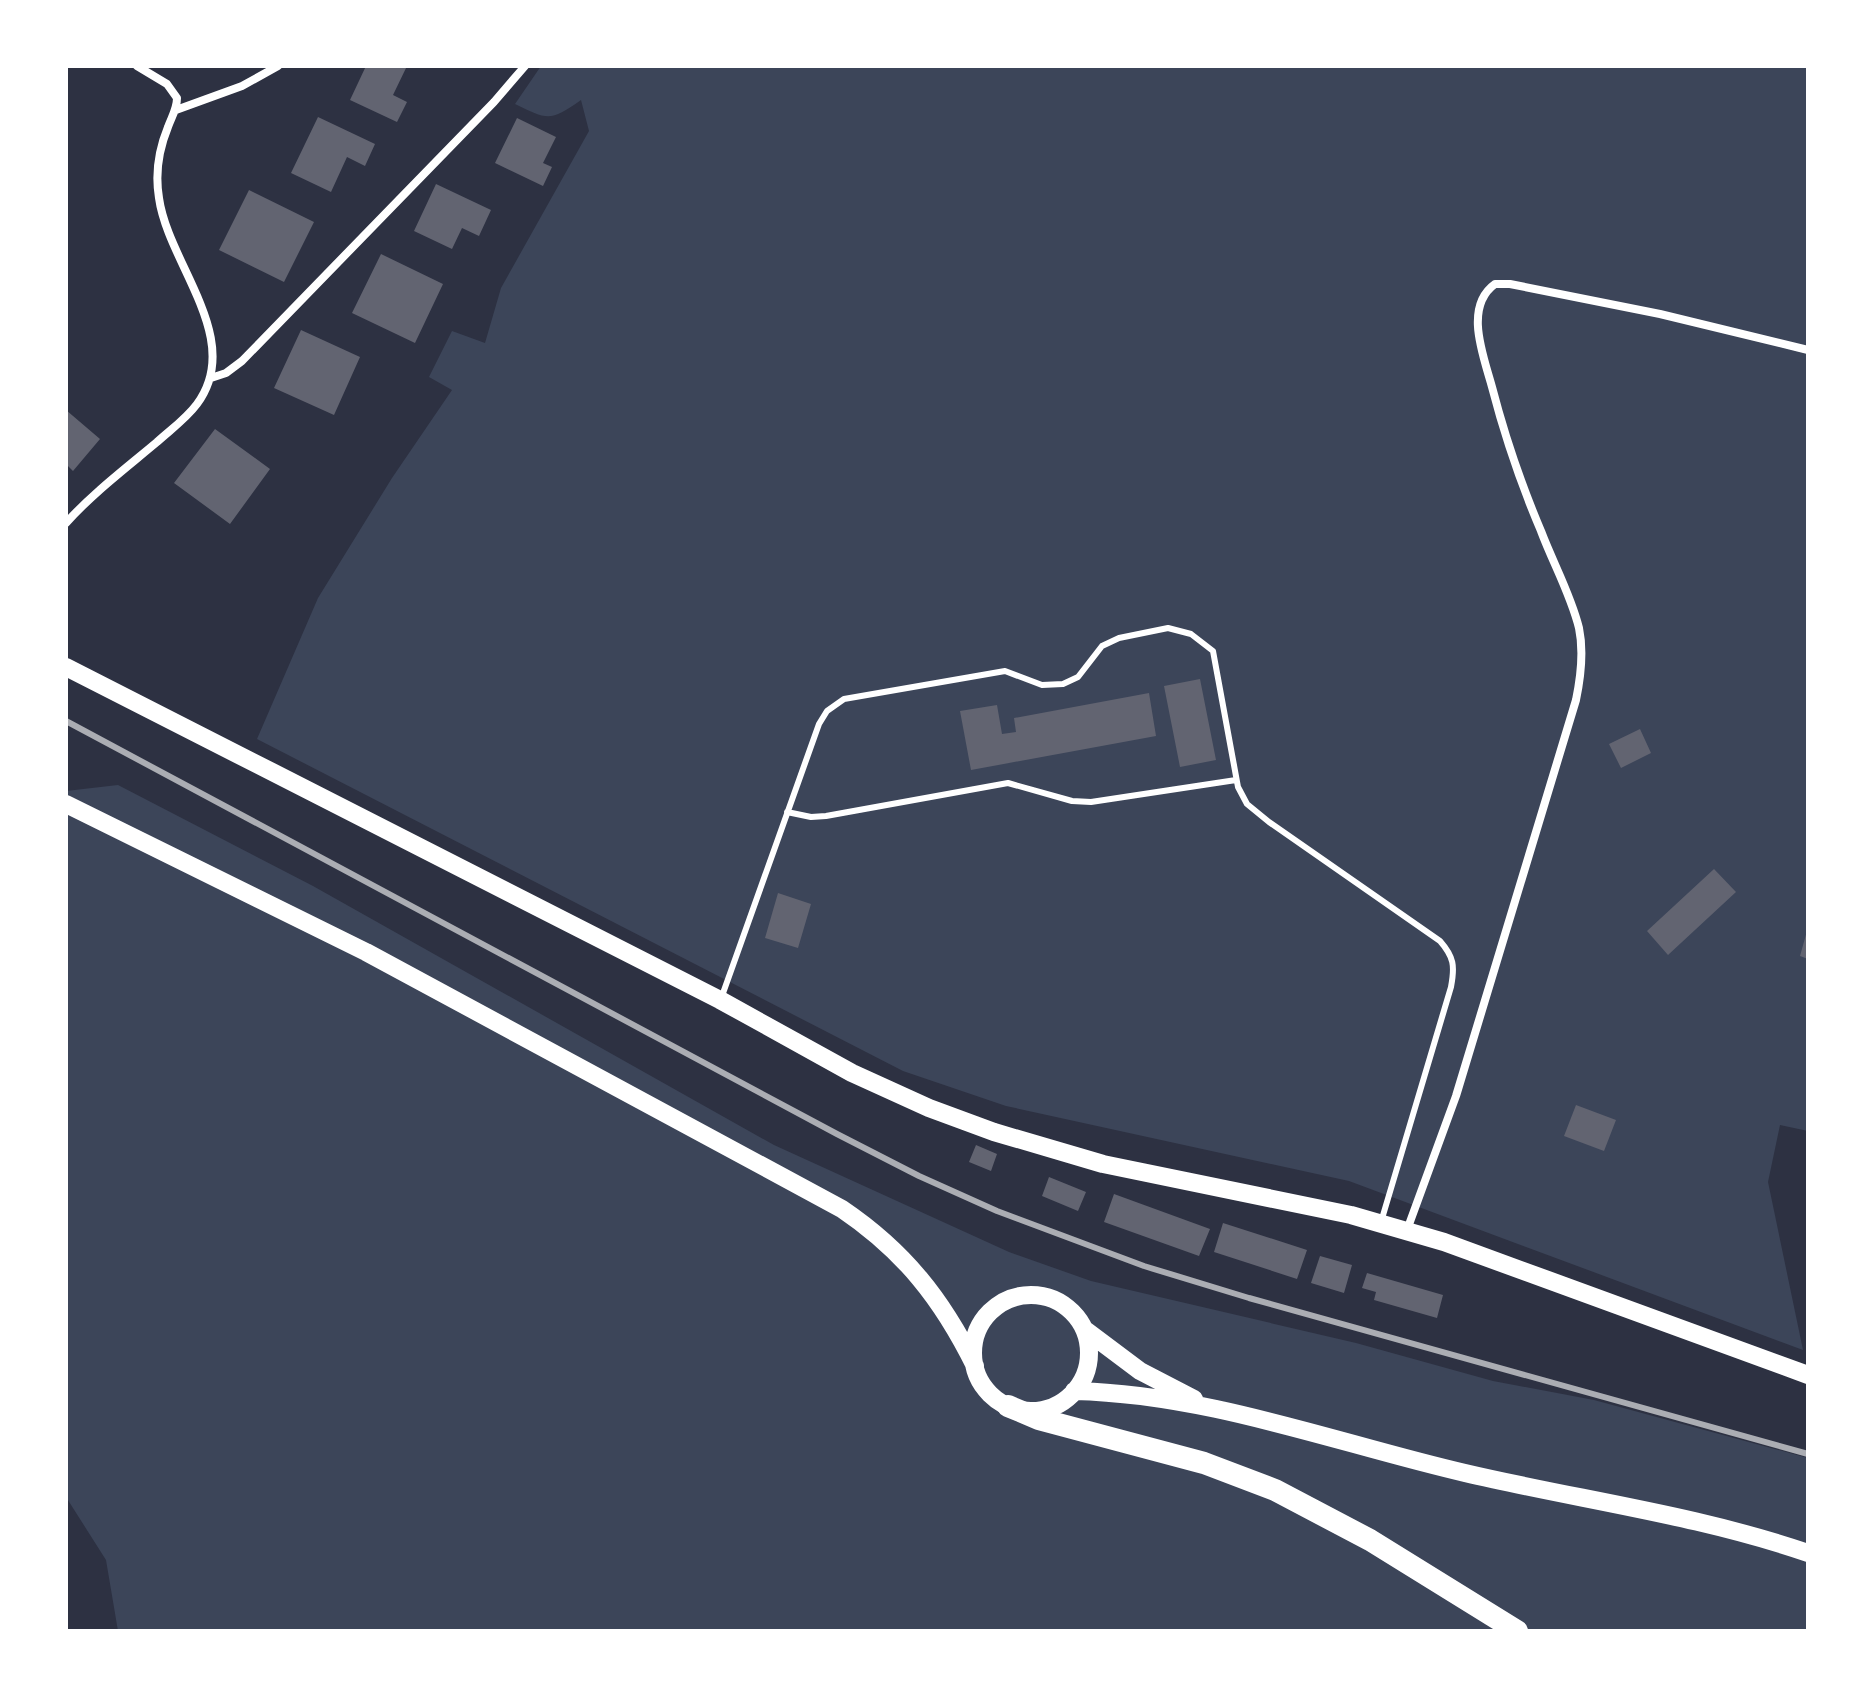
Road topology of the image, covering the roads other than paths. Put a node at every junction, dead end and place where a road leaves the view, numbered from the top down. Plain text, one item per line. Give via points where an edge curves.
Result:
1 (137, 66) edge
2 (278, 66) edge
3 (525, 66) edge
4 (176, 110) junction
5 (1808, 350) edge
6 (211, 378) junction
7 (66, 523) edge
8 (66, 667) edge
9 (1236, 780) junction
10 (71, 809) edge
11 (787, 812) junction
12 (720, 1000) junction
13 (1381, 1222) junction
14 (1407, 1230) junction
15 (1084, 1329) junction
16 (975, 1366) junction
17 (1808, 1375) edge
18 (1074, 1391) junction
19 (1207, 1405) junction
20 (1008, 1406) junction
21 (1808, 1553) edge
22 (1517, 1631) edge

1 - 4 street via 174,90
2 - 4 street via 242,86
3 - 6 street via 238,365
4 - 6 street via 159,162 159,199 213,346
5 - 14 street via 1510,284 1495,284 1482,299 1478,332 1496,402 1515,469 1576,618 1582,669 1463,1072
6 - 7 street via 193,409
8 - 12 main road
9 - 11 lane via 1091,802 1008,783 826,816
9 - 11 lane via 1213,651 1191,634 1168,628 1102,646 1078,677 1063,684 1042,685 1005,671 844,699 819,724
9 - 13 lane via 1247,804 1269,822 1412,920 1452,955 1451,987
10 - 16 main road via 366,952 842,1209 911,1266
11 - 12 lane
12 - 13 main road via 874,1084 994,1132 1103,1164
13 - 14 main road
14 - 17 main road
15 - 16 main road via 1054,1300 1039,1295 1011,1299 992,1310 977,1333
15 - 18 main road via 1089,1360
15 - 19 main road via 1140,1371
16 - 20 main road via 982,1383
18 - 19 main road
18 - 20 main road via 1044,1409
19 - 21 main road via 1467,1473 1715,1525
20 - 22 highway via 1204,1463 1275,1490 1370,1540

